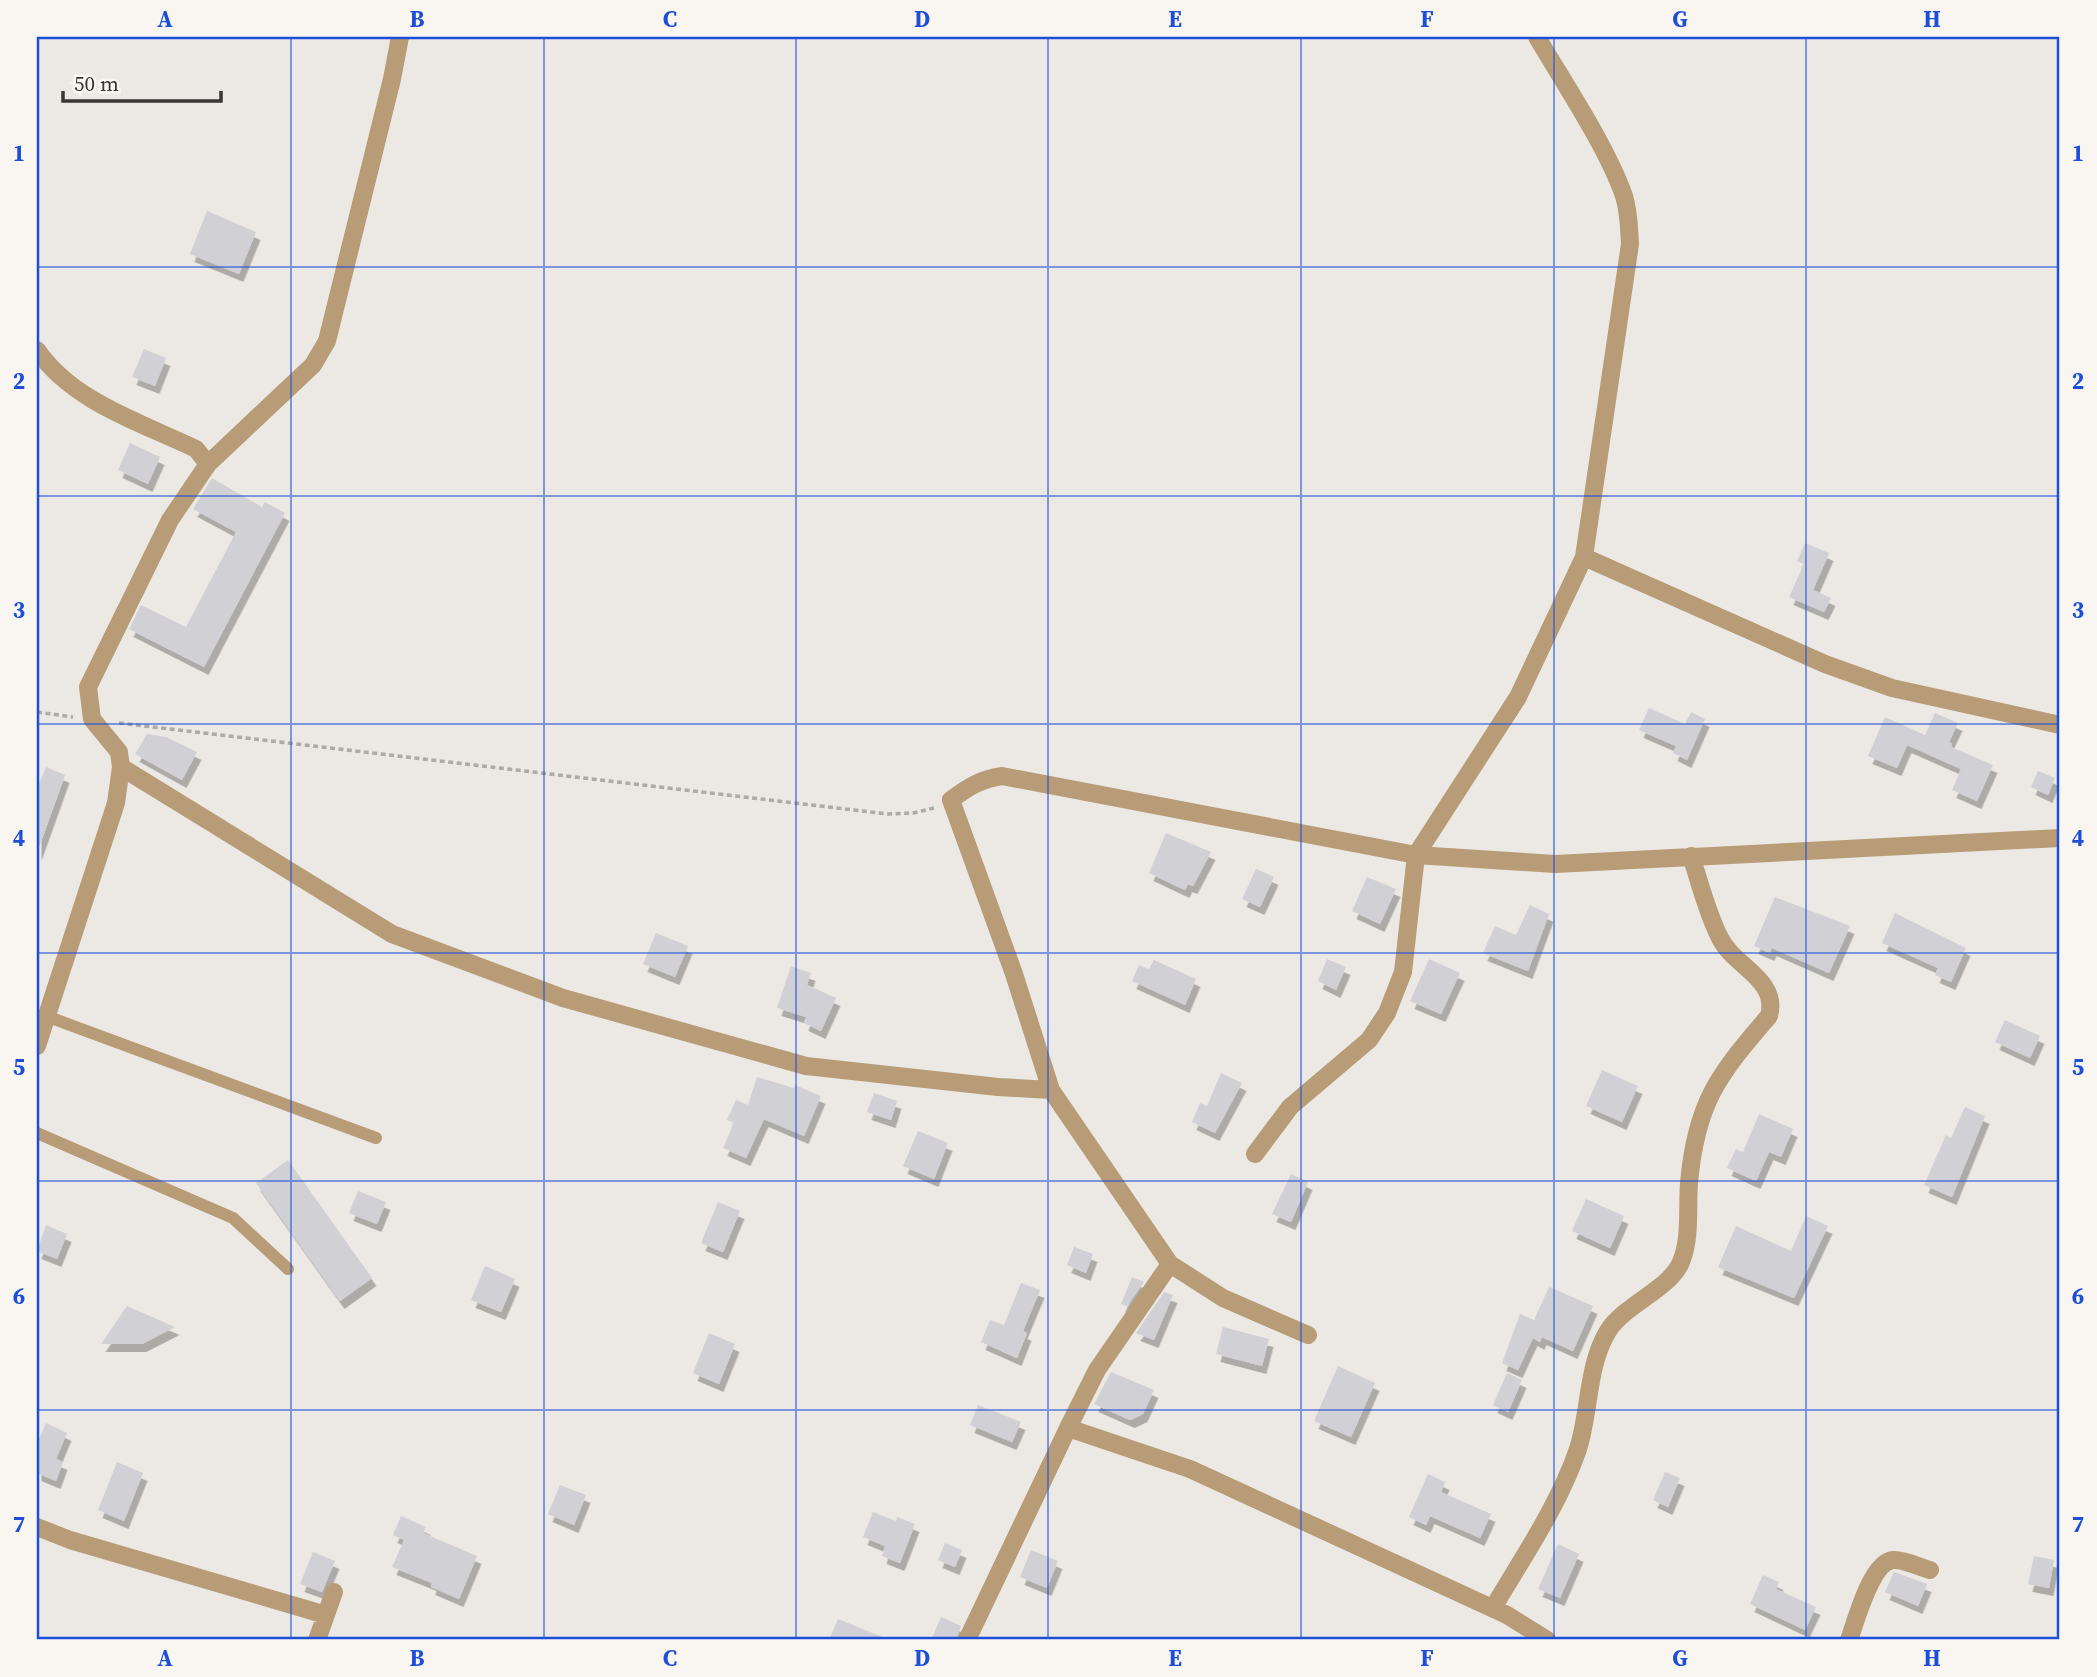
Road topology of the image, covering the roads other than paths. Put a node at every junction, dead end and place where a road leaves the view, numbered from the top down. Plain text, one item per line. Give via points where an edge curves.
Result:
1 (400, 37) edge
2 (1537, 37) edge
3 (37, 350) edge
4 (208, 464) junction
5 (1584, 556) junction
6 (2060, 724) edge
7 (121, 767) junction
8 (2060, 838) edge
9 (1416, 856) junction
10 (1691, 856) junction
11 (46, 1016) junction
12 (37, 1046) edge
13 (1051, 1090) junction
14 (37, 1133) edge
15 (376, 1138) dead end
16 (1255, 1154) dead end
17 (1170, 1264) junction
18 (288, 1269) dead end
19 (1308, 1335) dead end
20 (1068, 1428) junction
21 (37, 1527) edge
22 (1930, 1570) dead end
23 (334, 1592) dead end
24 (1493, 1608) junction
25 (326, 1615) junction
26 (317, 1640) edge
27 (967, 1640) edge
28 (1547, 1640) edge
29 (1849, 1640) edge

1 - 4 street via 327,341 313,365
2 - 5 street via 1608,162 1629,216 1630,244
3 - 4 street via 50,370 73,390 196,449
4 - 7 street via 170,520 88,687 92,719 119,752
5 - 6 street via 1825,664 1892,688
5 - 9 street via 1518,697
7 - 11 street via 116,803
7 - 13 street via 392,934 563,998 806,1066
8 - 10 street
9 - 10 street via 1555,864
9 - 13 street via 1002,776 984,778 951,800
9 - 16 street via 1403,972 1387,1013 1369,1040 1290,1107
10 - 24 street via 1720,939 1762,981 1772,1005 1769,1016 1724,1069 1700,1115 1692,1146 1687,1228 1679,1267 1608,1330 1571,1468
11 - 12 street
11 - 15 lane
13 - 17 street
14 - 18 lane via 233,1218
17 - 19 street via 1223,1298
17 - 20 street via 1097,1370
20 - 24 street via 1190,1469
20 - 27 street
21 - 25 street
22 - 29 street via 1898,1560 1885,1562 1875,1572
23 - 25 street
24 - 28 street
25 - 26 street

